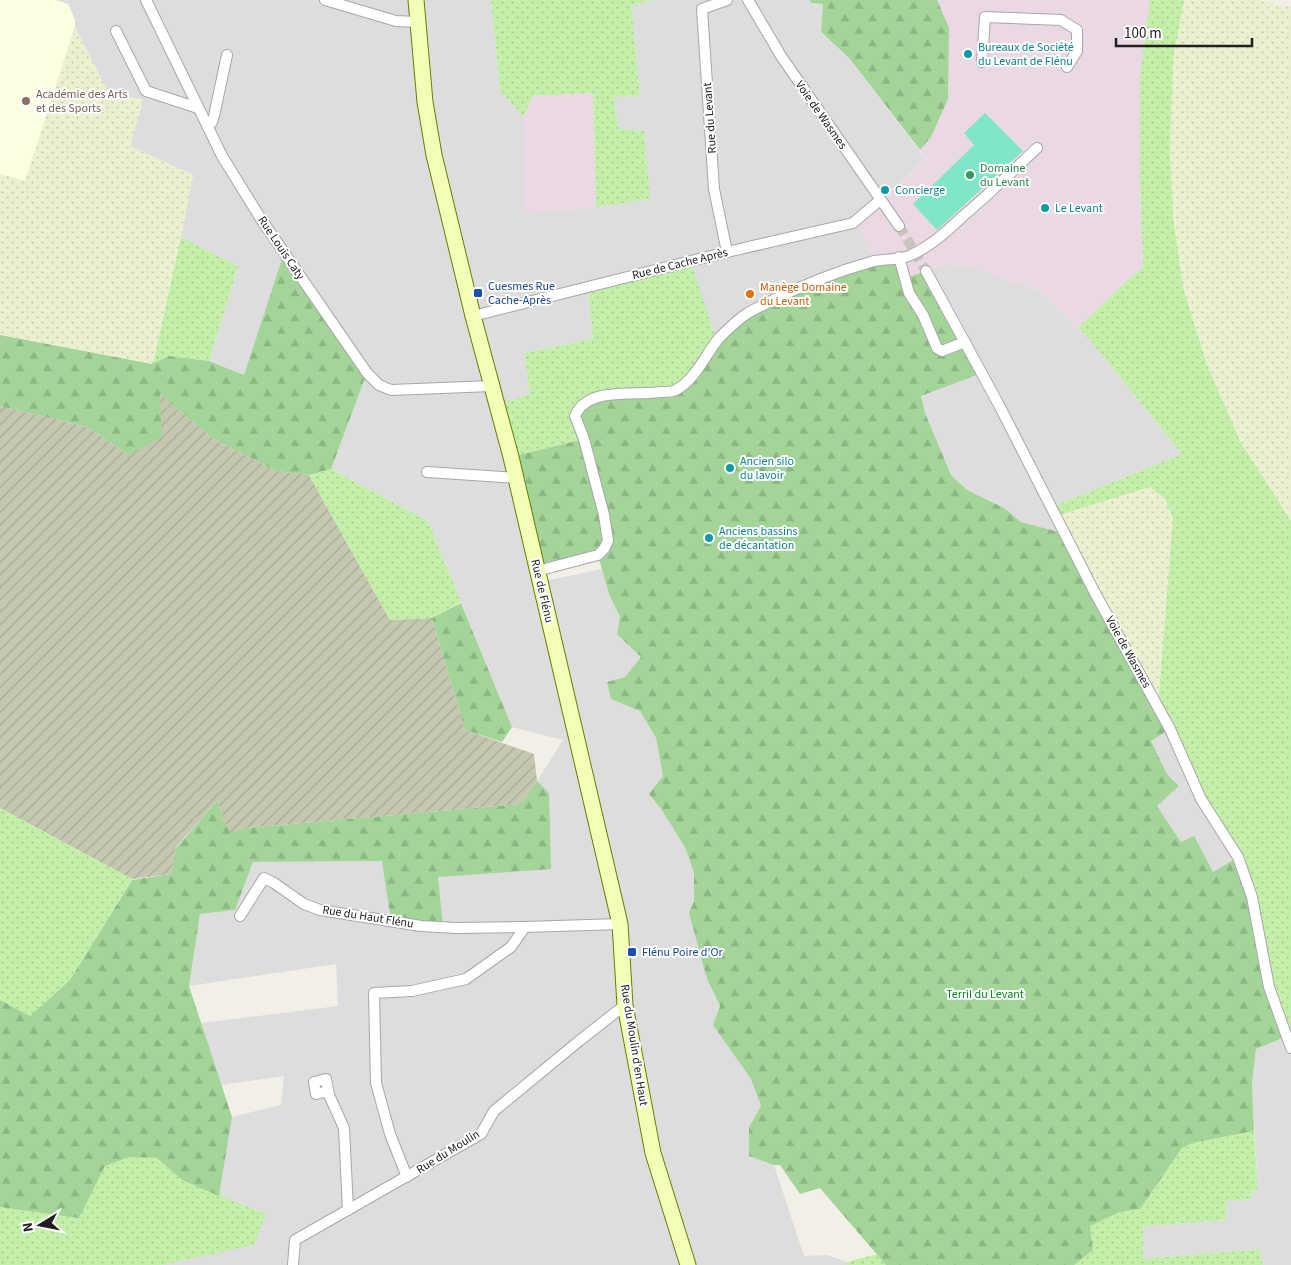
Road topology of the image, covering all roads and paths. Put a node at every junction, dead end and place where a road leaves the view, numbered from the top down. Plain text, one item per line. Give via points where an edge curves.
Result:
1 (146, 0) edge
2 (325, 0) edge
3 (416, 0) edge
4 (727, 0) edge
5 (748, 0) edge
6 (418, 22) junction
7 (116, 31) dead end
8 (227, 55) dead end
9 (982, 62) dead end
10 (1067, 67) dead end
11 (198, 108) junction
12 (207, 126) junction
13 (1037, 148) dead end
14 (880, 200) junction
15 (899, 226) tunnel mouth
16 (727, 252) junction
17 (899, 257) junction
18 (926, 271) tunnel mouth
19 (473, 316) junction
20 (965, 342) junction
21 (492, 386) junction
22 (462, 388) junction
23 (411, 396) dead end
24 (427, 472) dead end
25 (516, 478) junction
26 (537, 571) junction
27 (569, 705) joint
28 (240, 916) dead end
29 (620, 924) junction
30 (525, 927) junction
31 (625, 1005) junction
32 (1291, 1048) edge
33 (328, 1091) dead end
34 (407, 1177) junction
35 (348, 1210) junction
36 (293, 1265) edge
37 (688, 1265) edge

1 - 11 street, Rue Louis Caty
2 - 6 street via 396,21
3 - 6 street, Rue de Flénu
4 - 16 street, Rue du Levant via 702,9 714,189
5 - 14 street, Voie de Wasmes via 781,56
6 - 19 street, Rue de Flénu via 425,102 434,155
7 - 11 street via 146,91
8 - 12 street via 214,116
9 - 10 street via 985,17 1061,20 1077,30 1077,51
11 - 12 street, Rue Louis Caty
12 - 22 street, Rue Louis Caty via 261,219 367,373 379,385 391,390
13 - 17 street via 934,242 908,257
14 - 15 street, Voie de Wasmes
14 - 16 street, Rue de Cache Après via 853,223
16 - 19 street, Rue de Cache Après
17 - 20 street via 909,292 937,348 947,350
17 - 26 street via 874,261 825,278 776,298 746,315 720,338 691,378 675,390 607,395 578,408 575,416 584,439 608,541 598,555
18 - 20 street, Voie de Wasmes
19 - 21 street, Rue de Flénu
20 - 32 street, Voie de Wasmes via 1095,593 1170,729 1201,799 1238,858 1252,897 1269,987
21 - 22 street, Rue Louis Caty
21 - 25 street, Rue de Flénu
22 - 23 street via 454,393
24 - 25 street
25 - 26 street, Rue de Flénu
26 - 27 street, Rue de Flénu
27 - 29 street, Rue du Moulin d'en Haut
28 - 30 street, Rue du Haut Flénu via 264,878 304,904 320,910 421,926
29 - 30 street, Rue du Haut Flénu
29 - 31 street, Rue du Moulin d'en Haut
30 - 34 street via 511,948 466,979 412,990 374,993 376,1083 390,1134
31 - 34 street, Rue du Moulin via 494,1111 480,1134
31 - 37 street, Rue du Moulin d'en Haut via 653,1153
33 - 35 street via 344,1128
34 - 35 street, Rue du Moulin
35 - 36 street, Rue du Moulin via 295,1240

